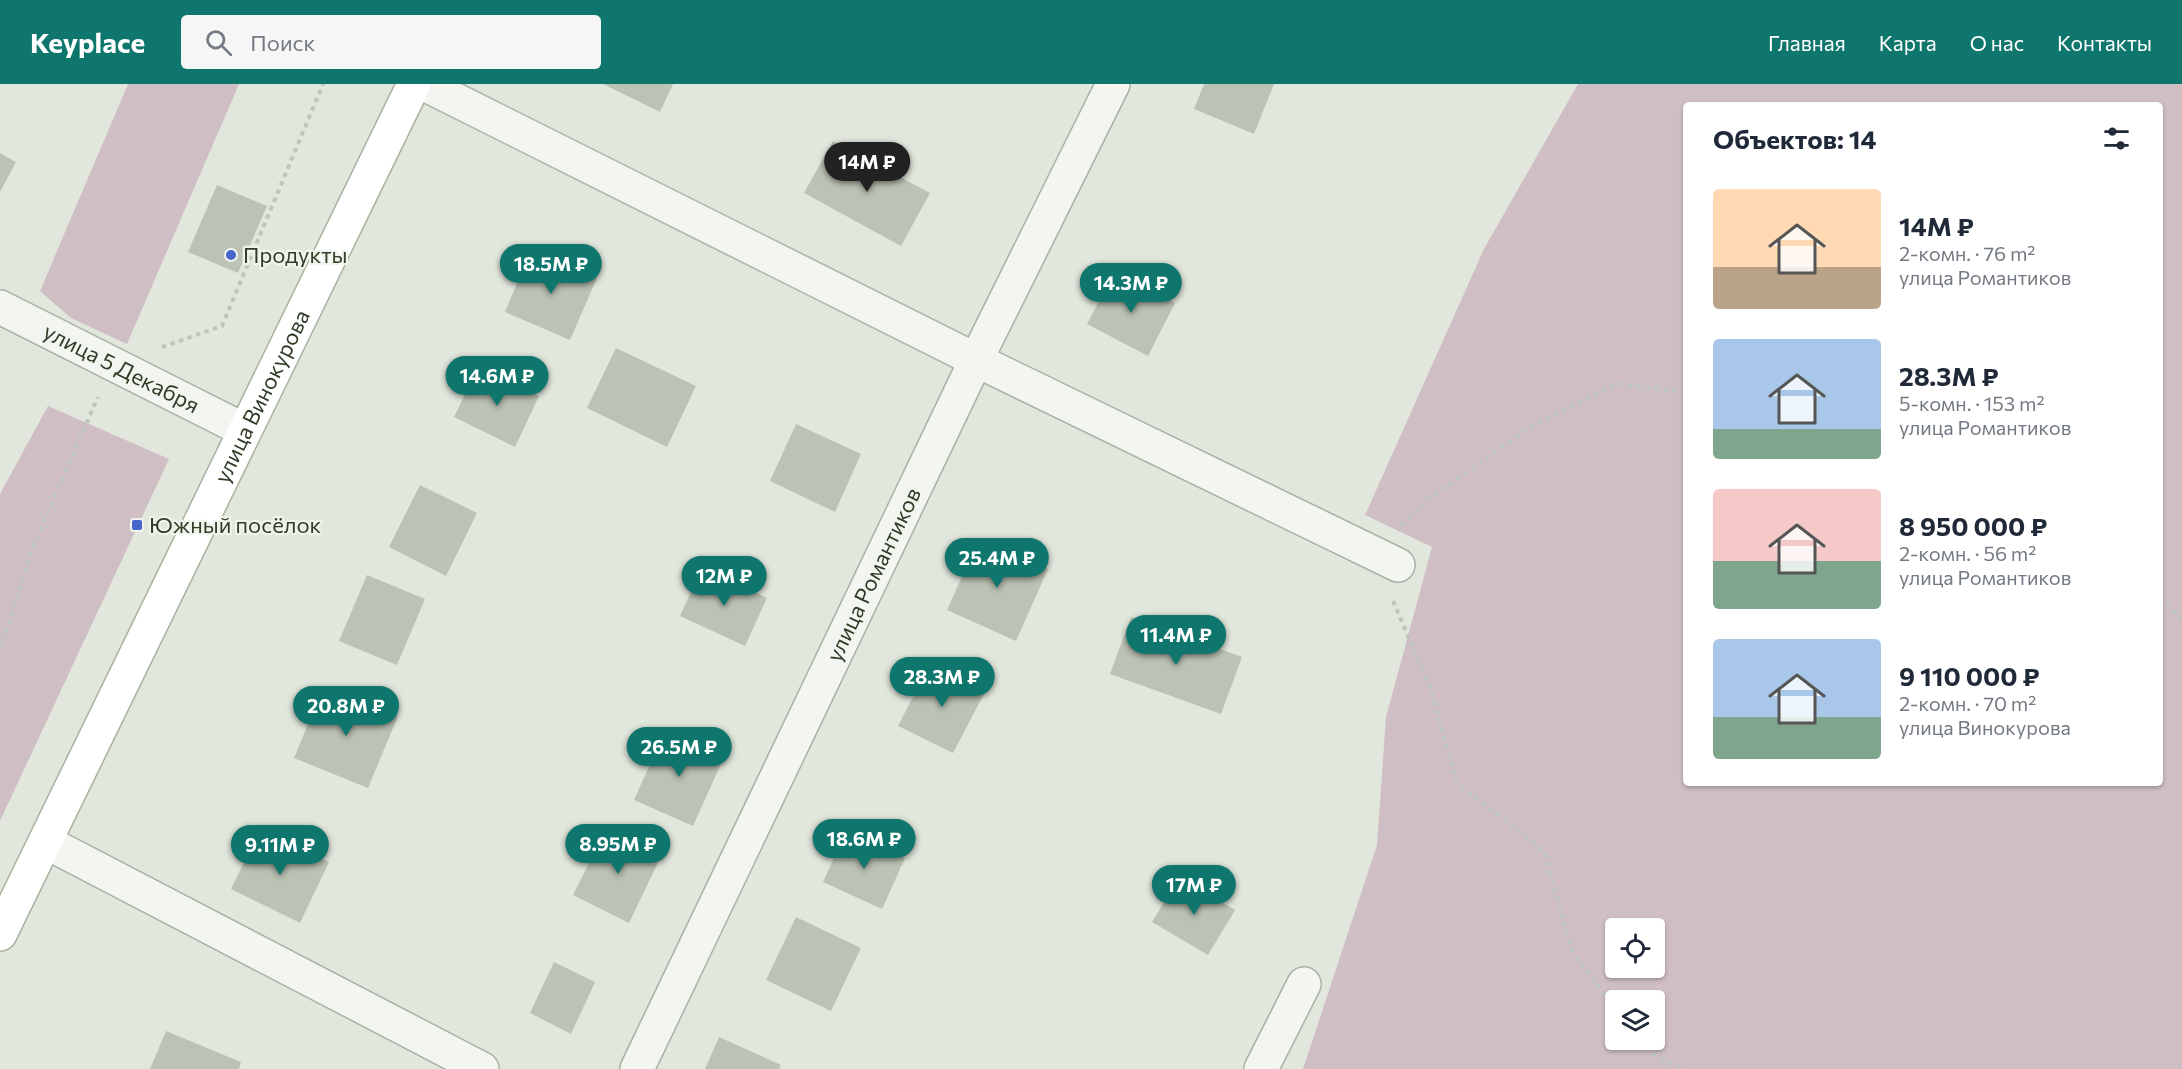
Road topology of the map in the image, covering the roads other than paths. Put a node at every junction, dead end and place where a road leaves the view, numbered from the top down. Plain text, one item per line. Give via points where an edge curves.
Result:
1 (414, 84) edge
2 (424, 84) edge
3 (1113, 84) edge
4 (0, 307) edge
5 (976, 360) junction
6 (244, 430) junction
7 (1385, 559) road end
8 (46, 842) junction
9 (0, 934) edge
10 (1304, 984) dead end
11 (482, 1069) edge
12 (637, 1069) edge
13 (1262, 1069) edge

1 - 6 main road, улица Винокурова
2 - 5 street
3 - 5 street, улица Романтиков
4 - 6 street, улица 5 Декабря
5 - 7 street
5 - 12 street, улица Романтиков
6 - 8 main road, улица Винокурова
8 - 9 main road, улица Винокурова
8 - 11 street
10 - 13 street

